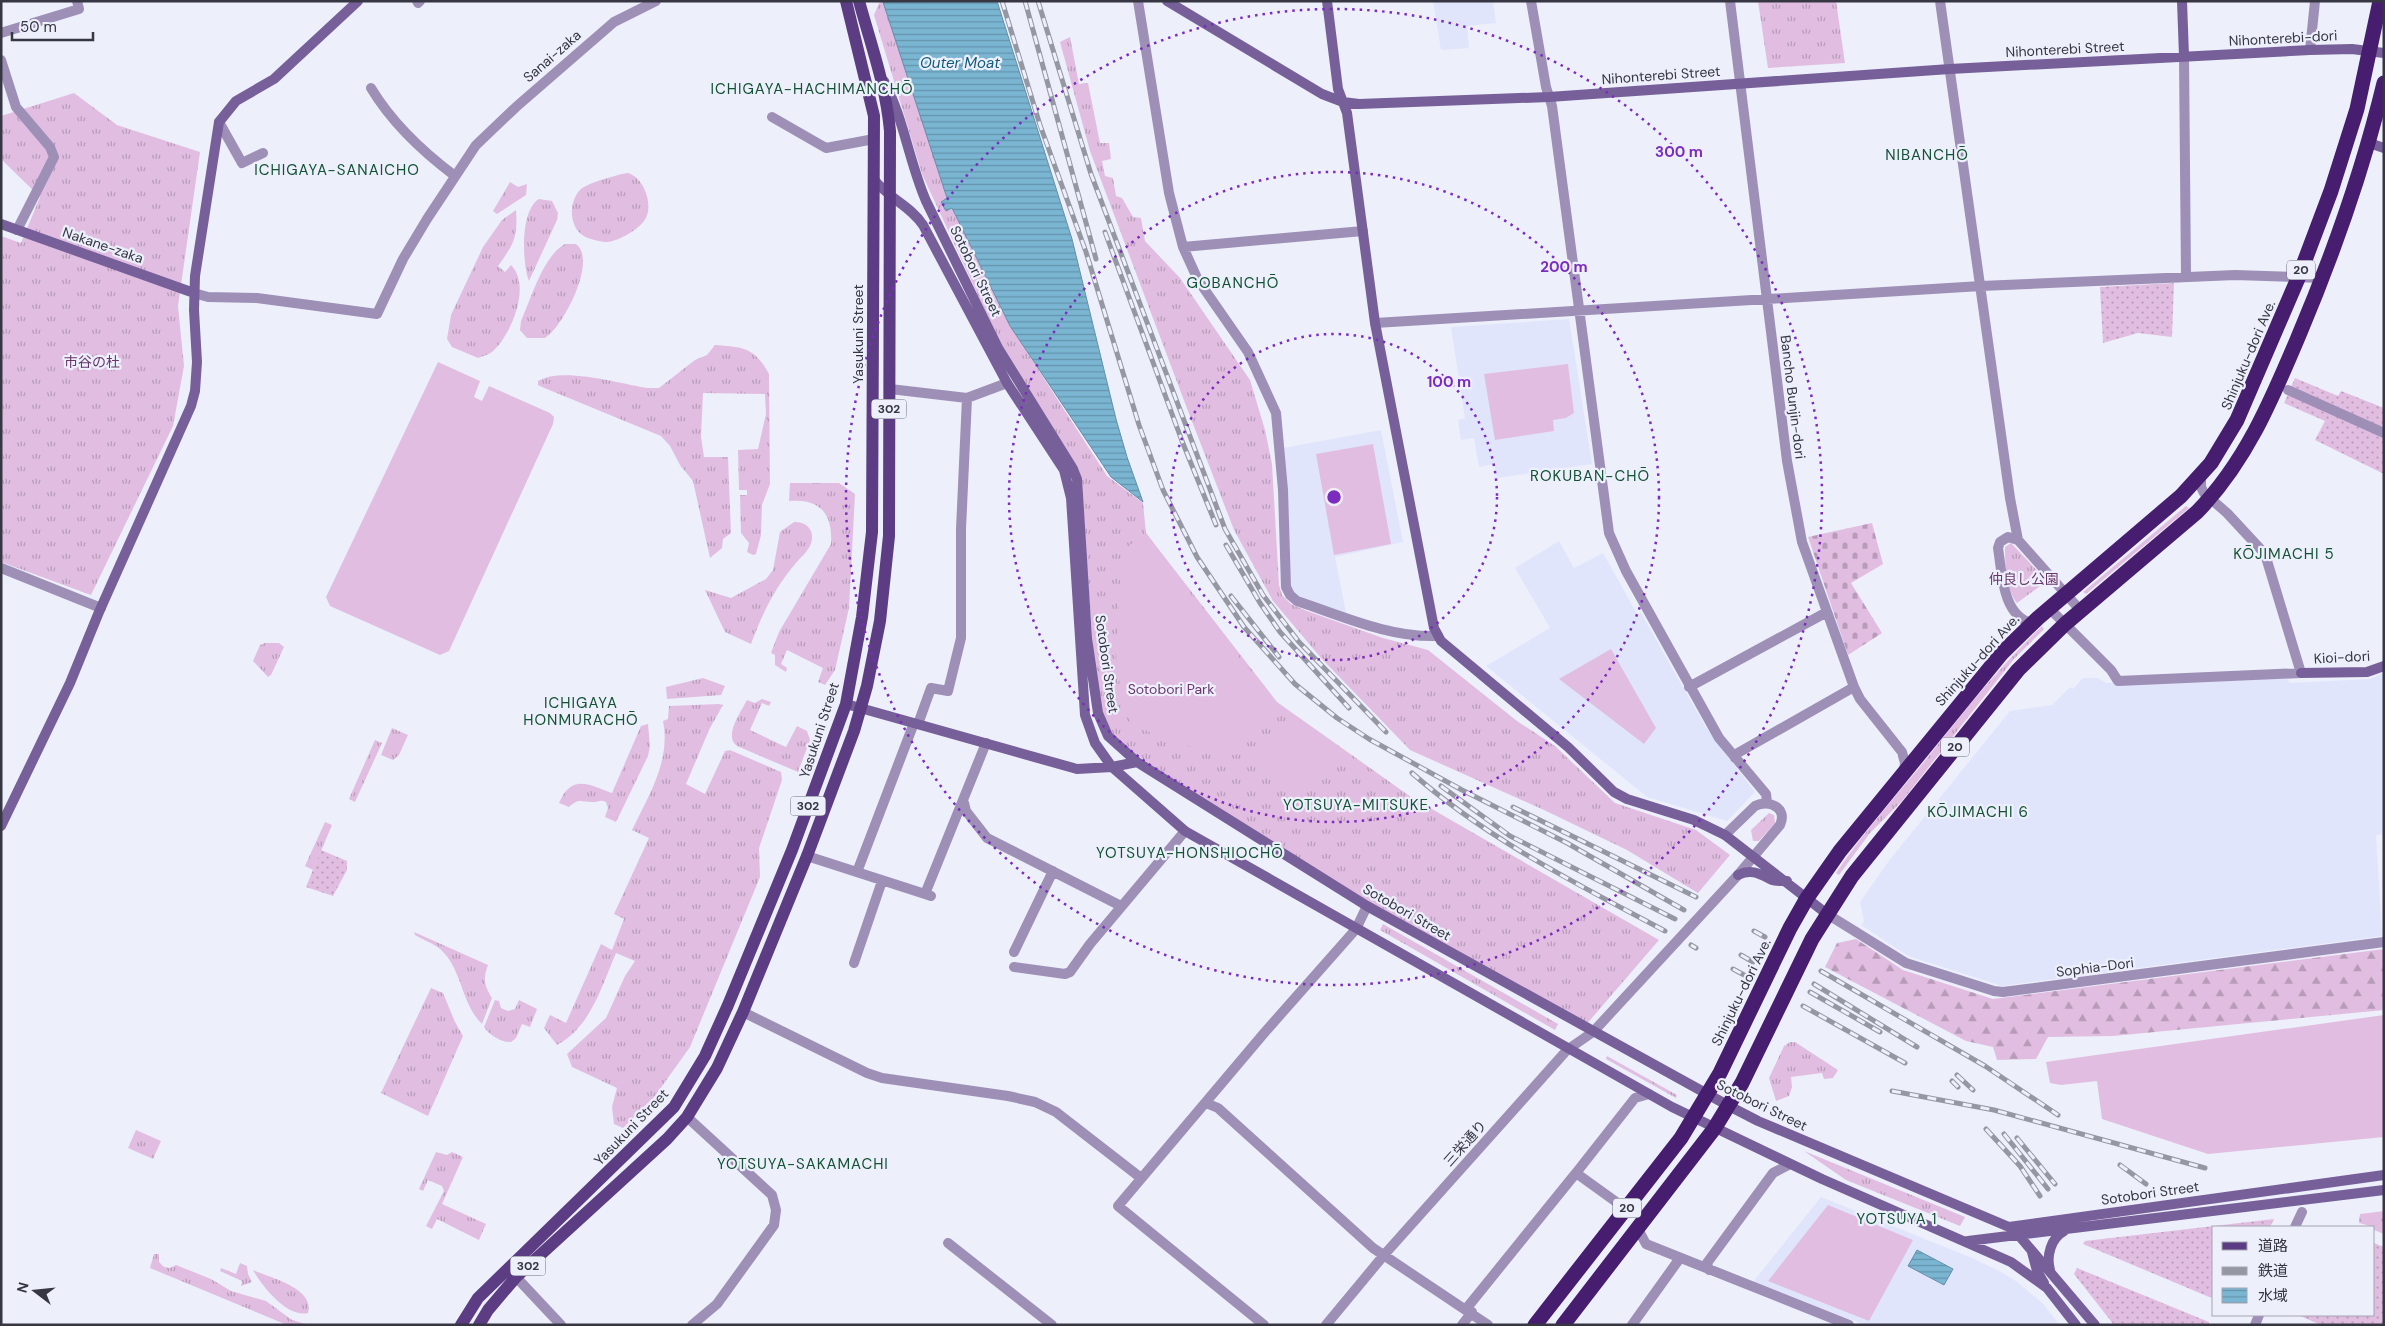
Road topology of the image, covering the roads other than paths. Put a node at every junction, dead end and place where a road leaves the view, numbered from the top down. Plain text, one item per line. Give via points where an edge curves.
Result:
1 (77, 1) edge
2 (358, 1) edge
3 (656, 1) edge
4 (846, 1) edge
5 (859, 1) edge
6 (1138, 1) edge
7 (1166, 1) edge
8 (1327, 1) edge
9 (1531, 1) edge
10 (1730, 1) edge
11 (1940, 1) edge
12 (2182, 1) edge
13 (2315, 1) edge
14 (2380, 1) edge
15 (1, 33) edge
16 (2310, 50) junction
17 (2377, 52) edge
18 (2184, 56) junction
19 (1, 60) edge
20 (1950, 69) junction
21 (881, 76) junction
22 (1740, 83) junction
23 (2384, 83) edge
24 (371, 88) dead end
25 (1549, 97) junction
26 (1343, 102) junction
27 (772, 117) dead end
28 (219, 122) junction
29 (874, 140) junction
30 (2369, 144) junction
31 (2384, 148) edge
32 (263, 153) dead end
33 (455, 176) junction
34 (873, 178) junction
35 (890, 196) junction
36 (1, 224) edge
37 (17, 230) junction
38 (1364, 231) junction
39 (1183, 247) junction
40 (2299, 276) junction
41 (2186, 277) junction
42 (2323, 278) junction
43 (1981, 286) junction
44 (194, 293) junction
45 (1767, 298) junction
46 (1579, 310) junction
47 (1375, 323) junction
48 (1007, 383) junction
49 (890, 390) junction
50 (2288, 390) dead end
51 (967, 398) junction
52 (2384, 433) edge
53 (2201, 476) junction
54 (2213, 495) junction
55 (2018, 540) junction
56 (1, 568) edge
57 (2066, 594) junction
58 (101, 608) junction
59 (2049, 608) junction
60 (2081, 611) junction
61 (1828, 612) junction
62 (2032, 623) junction
63 (2065, 624) junction
64 (1438, 636) junction
65 (2384, 666) edge
66 (2301, 673) junction
67 (1688, 687) junction
68 (1854, 687) junction
69 (846, 704) junction
70 (861, 708) junction
71 (916, 724) junction
72 (986, 743) junction
73 (1735, 758) junction
74 (1137, 762) junction
75 (1112, 767) junction
76 (1904, 771) junction
77 (964, 803) junction
78 (1767, 803) junction
79 (1, 826) edge
80 (1185, 831) junction
81 (1726, 835) junction
82 (1754, 855) junction
83 (807, 856) junction
84 (1053, 871) junction
85 (857, 872) junction
86 (1738, 875) junction
87 (882, 881) junction
88 (1787, 882) junction
89 (1807, 898) junction
90 (1121, 906) junction
91 (1367, 906) junction
92 (1827, 914) junction
93 (1356, 929) junction
94 (2384, 942) edge
95 (1014, 952) dead end
96 (854, 963) dead end
97 (1014, 967) dead end
98 (743, 1012) junction
99 (1593, 1032) junction
100 (1567, 1050) junction
101 (1648, 1094) junction
102 (1708, 1094) junction
103 (1206, 1103) junction
104 (1729, 1106) junction
105 (687, 1118) junction
106 (1693, 1118) junction
107 (1714, 1129) junction
108 (1790, 1164) junction
109 (1576, 1173) junction
110 (2384, 1175) edge
111 (1141, 1178) junction
112 (2384, 1190) edge
113 (1626, 1209) junction
114 (2302, 1212) dead end
115 (2050, 1221) junction
116 (2295, 1226) edge
117 (2009, 1227) junction
118 (1638, 1229) junction
119 (2068, 1229) junction
120 (2036, 1233) junction
121 (2019, 1235) junction
122 (1967, 1242) junction
123 (948, 1243) dead end
124 (2031, 1249) junction
125 (1384, 1255) junction
126 (1680, 1258) junction
127 (1709, 1270) junction
128 (2051, 1271) junction
129 (516, 1276) junction
130 (2047, 1288) junction
131 (1469, 1311) junction
132 (461, 1325) edge
133 (479, 1325) edge
134 (561, 1325) edge
135 (692, 1325) edge
136 (1052, 1325) edge
137 (1264, 1325) edge
138 (1326, 1325) edge
139 (1462, 1325) edge
140 (1488, 1325) edge
141 (1535, 1325) edge
142 (1562, 1325) edge
143 (1632, 1325) edge
144 (1849, 1325) edge
145 (2076, 1325) edge
146 (2095, 1325) edge

1 - 15 street via 79,9
2 - 28 main road via 274,79 236,101
3 - 33 street, Sanai-zaka via 606,28 476,145
4 - 29 main road, Yasukuni Street / 302 via 872,100
5 - 21 main road, 302
6 - 39 street via 1169,193
7 - 26 main road, Nihonterebi Street via 1322,94
8 - 26 main road via 1338,89
9 - 25 street
10 - 22 street, Bancho Bunjin-dori
11 - 20 street
12 - 18 main road
13 - 16 street
14 - 17 highway, Shinjuku-dori Ave. / 20
16 - 17 main road, Nihonterebi-dori via 2342,48
16 - 18 main road, Nihonterebi-dori
17 - 40 highway, Shinjuku-dori Ave. / 20
18 - 20 main road, Nihonterebi Street
18 - 41 street
19 - 37 street via 16,107 50,147 54,157
20 - 22 main road, Nihonterebi Street
20 - 43 street
21 - 35 main road, 302 via 888,104
21 - 74 main road, Sotobori Street via 896,104 916,178 929,208 998,348 1077,480 1087,638 1098,713 1108,736
22 - 25 main road, Nihonterebi Street
22 - 45 street, Bancho Bunjin-dori
23 - 30 highway, 20
24 - 33 street via 383,107 430,157
25 - 26 main road, Nihonterebi Street
25 - 46 street
26 - 38 main road
27 - 29 street via 826,148
28 - 32 street via 242,162
28 - 44 main road via 201,226
29 - 34 main road, Yasukuni Street / 302
30 - 31 main road
30 - 42 highway, 20
33 - 44 street, Sanai-zaka via 403,259 377,314
34 - 35 main road, Sotobori Street
34 - 69 main road, Yasukuni Street / 302 via 872,532 862,617
35 - 48 main road, Sotobori Street via 915,213 923,225
35 - 49 main road, 302
36 - 37 main road, Nakane-zaka
37 - 44 main road, Nakane-zaka
38 - 39 street
38 - 47 main road
39 - 64 street via 1198,280 1248,352 1276,414 1283,490 1286,587 1290,595 1297,601 1389,631
40 - 41 street
40 - 42 street
40 - 53 highway, Shinjuku-dori Ave. / 20 via 2237,420
41 - 43 street
42 - 54 highway, 20 via 2271,402 2241,457
43 - 45 street
43 - 55 street
44 - 58 main road via 197,362 191,406
45 - 46 street
45 - 61 street, Bancho Bunjin-dori via 1786,461 1802,542
46 - 47 street
46 - 67 street via 1609,533
47 - 64 main road via 1428,604
48 - 51 street
48 - 75 main road, Sotobori Street via 1064,470 1071,498 1085,715 1095,743
49 - 51 street
49 - 70 main road, 302 via 889,536 880,621
50 - 52 street
51 - 71 street via 961,529 961,638 948,691 931,688
53 - 54 street via 2201,487
53 - 57 highway, Shinjuku-dori Ave. / 20
54 - 60 highway, 20
54 - 66 street via 2265,554
55 - 57 street
55 - 62 street via 2013,537 2004,539 1998,548 2005,592 2016,612
56 - 58 street
57 - 59 highway, Shinjuku-dori Ave. / 20
57 - 60 street
58 - 79 main road via 70,683
59 - 62 highway, Shinjuku-dori Ave. / 20
59 - 63 street
60 - 63 highway, 20
61 - 67 street
61 - 68 street, Bancho Bunjin-dori
62 - 76 highway, Shinjuku-dori Ave. / 20 via 1976,682
63 - 66 street via 2118,681
63 - 92 highway, 20 via 1986,707 1852,876
64 - 81 main road via 1568,747 1614,792 1633,802 1694,820
65 - 66 main road, Kioi-dori via 2367,672
67 - 73 street via 1718,738
68 - 73 street via 1736,754
68 - 76 street, Bancho Bunjin-dori via 1902,752
69 - 70 main road
69 - 132 main road, Yasukuni Street / 302 via 792,850 728,1005 691,1081 674,1108 478,1298
70 - 71 main road
70 - 83 main road, 302
71 - 72 main road
71 - 85 street
72 - 75 main road via 1078,769
72 - 77 street
73 - 78 street via 1766,794
74 - 75 main road
74 - 91 main road, Sotobori Street
75 - 80 main road, Sotobori Street
76 - 89 highway, Shinjuku-dori Ave. / 20
77 - 84 street via 966,811 987,838
77 - 87 street via 928,895
78 - 81 street via 1755,806
78 - 82 street, 三栄通り via 1778,807 1782,821
80 - 90 street
80 - 93 main road, Sotobori Street
81 - 82 main road
82 - 86 street, 三栄通り
82 - 88 main road
83 - 85 street
83 - 98 main road, 302
84 - 90 street
84 - 95 street
85 - 87 street
86 - 88 main road via 1751,871
86 - 99 street, 三栄通り
87 - 96 street
88 - 89 main road
89 - 92 main road
89 - 102 highway, Shinjuku-dori Ave. / 20
90 - 97 street via 1070,972
91 - 93 street
91 - 99 main road, Sotobori Street
92 - 94 street, Sophia-Dori via 1906,964 2003,992
92 - 104 highway, 20
93 - 100 main road, Sotobori Street
93 - 103 street
98 - 105 main road, 302 via 717,1068
98 - 111 street via 882,1078 1026,1099 1046,1106
99 - 100 street, 三栄通り
99 - 102 main road, Sotobori Street
100 - 101 main road, Sotobori Street
100 - 125 street, 三栄通り
101 - 106 main road, Sotobori Street
101 - 109 street via 1636,1098
102 - 104 main road, Sotobori Street
102 - 106 highway, Shinjuku-dori Ave. / 20
103 - 111 street
103 - 125 street via 1218,1108 1372,1248
104 - 107 highway, 20
104 - 117 main road, Sotobori Street
105 - 129 main road, 302
105 - 135 street via 772,1195 776,1210 774,1225 723,1296
106 - 107 main road, Sotobori Street
106 - 113 highway, Shinjuku-dori Ave. / 20
107 - 108 main road, Sotobori Street
107 - 118 highway, 20
108 - 122 main road, Sotobori Street
108 - 127 street via 1773,1173 1707,1264
109 - 113 street
109 - 131 street
110 - 115 main road, Sotobori Street
111 - 137 street via 1118,1206
112 - 119 main road, Sotobori Street
113 - 141 highway, Shinjuku-dori Ave. / 20
114 - 116 street
115 - 117 main road, Sotobori Street
115 - 120 main road
117 - 121 main road
118 - 126 street via 1646,1244
118 - 142 highway, 20
119 - 120 main road, Sotobori Street
119 - 128 main road via 2056,1238 2047,1261
120 - 121 main road, Sotobori Street
120 - 124 main road
121 - 122 main road, Sotobori Street
121 - 124 main road
122 - 130 main road via 2011,1262
123 - 136 street
124 - 128 main road
124 - 130 main road via 2037,1271
125 - 131 street
125 - 138 street, 三栄通り
126 - 127 street
126 - 143 street
127 - 144 street
128 - 146 main road
129 - 133 main road, 302
129 - 134 street
130 - 145 main road
131 - 139 street
131 - 140 street

